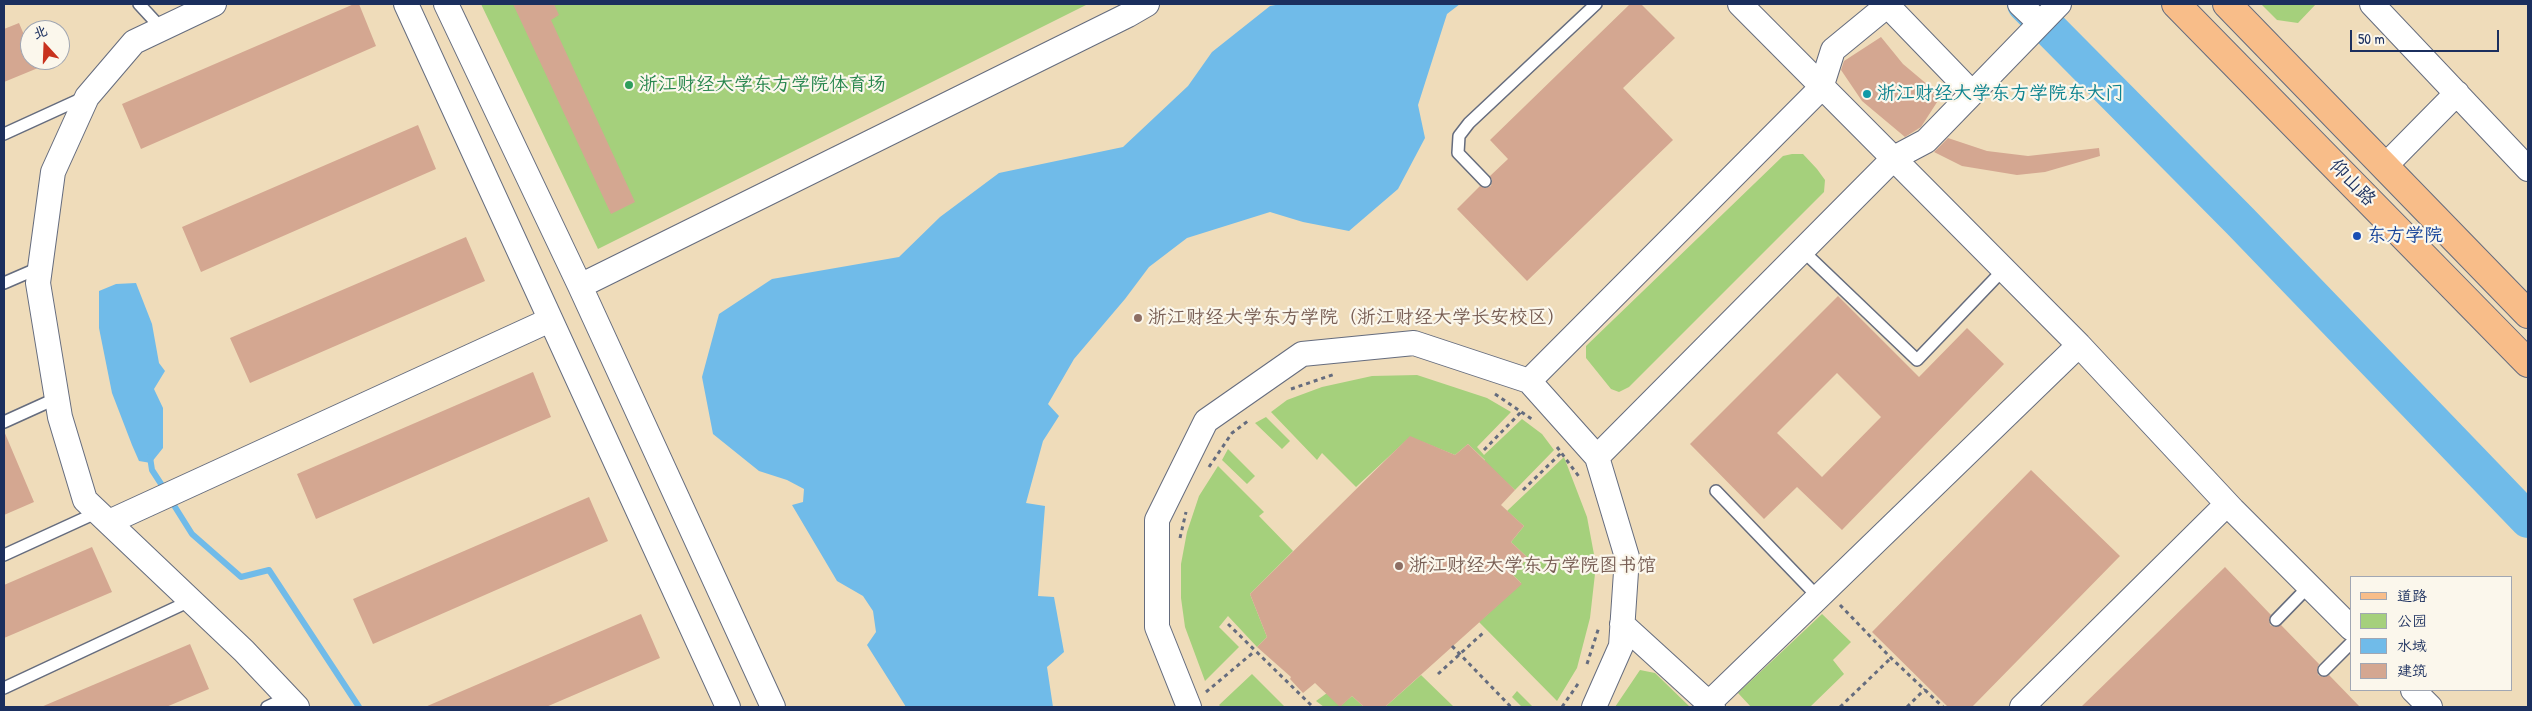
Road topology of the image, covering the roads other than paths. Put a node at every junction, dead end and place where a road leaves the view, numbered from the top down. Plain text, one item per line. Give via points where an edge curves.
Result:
1 (139, 4) edge
2 (214, 4) edge
3 (406, 4) edge
4 (446, 4) edge
5 (1596, 4) edge
6 (1740, 4) edge
7 (2020, 4) edge
8 (2059, 4) edge
9 (2176, 4) edge
10 (2227, 4) edge
11 (2372, 4) edge
12 (1888, 5) edge
13 (1133, 8) edge
14 (2040, 23) junction
15 (162, 29) junction
16 (1821, 88) junction
17 (1972, 93) junction
18 (2457, 93) junction
19 (87, 97) junction
20 (4, 134) edge
21 (1894, 158) junction
22 (2385, 166) junction
23 (2528, 169) edge
24 (1485, 181) dead end
25 (1803, 251) junction
26 (40, 267) junction
27 (2004, 269) junction
28 (4, 283) edge
29 (580, 286) junction
30 (2528, 314) edge
31 (550, 320) junction
32 (2079, 345) junction
33 (2528, 363) edge
34 (1529, 381) junction
35 (57, 398) junction
36 (4, 422) edge
37 (1597, 458) junction
38 (1716, 491) dead end
39 (2227, 504) junction
40 (104, 517) junction
41 (4, 556) edge
42 (2309, 586) junction
43 (1826, 598) junction
44 (192, 600) junction
45 (2276, 620) dead end
46 (1612, 623) junction
47 (2350, 627) edge
48 (2350, 645) edge
49 (2324, 670) dead end
50 (4, 688) edge
51 (2414, 691) edge
52 (1201, 700) edge
53 (284, 704) edge
54 (1711, 705) edge
55 (728, 707) edge
56 (773, 707) edge
57 (1594, 707) edge
58 (2022, 707) edge
59 (2430, 707) edge

1 - 15 lane
2 - 15 street
3 - 31 street
4 - 29 street
5 - 24 lane via 1468,123 1459,136 1458,153
6 - 16 street
7 - 14 street
8 - 14 street
9 - 33 main road, 仰山路
10 - 22 main road, 仰山路
11 - 18 street
12 - 16 street via 1833,50
12 - 17 street
13 - 29 street
14 - 17 street
15 - 19 street via 134,42
16 - 21 street
16 - 34 street
17 - 21 street via 1926,141
18 - 22 street
18 - 23 street
19 - 20 lane
19 - 26 street via 54,172
21 - 25 street
21 - 27 street
22 - 30 main road, 仰山路
25 - 27 lane via 1917,360
25 - 37 street
26 - 28 lane
26 - 35 street via 38,283
27 - 32 street
29 - 56 street
31 - 40 street via 156,500
31 - 55 street
32 - 39 street
32 - 43 street
34 - 37 street
34 - 52 street via 1414,343 1302,354 1206,422 1158,520 1157,627
35 - 36 lane
35 - 40 street via 85,500
37 - 46 street via 1627,557
38 - 43 lane
39 - 42 street
39 - 58 street
40 - 41 lane
40 - 44 street
42 - 45 lane
42 - 47 street
43 - 54 street
44 - 50 lane
44 - 53 street
46 - 54 street
46 - 57 street via 1620,646
48 - 49 lane
51 - 59 street

